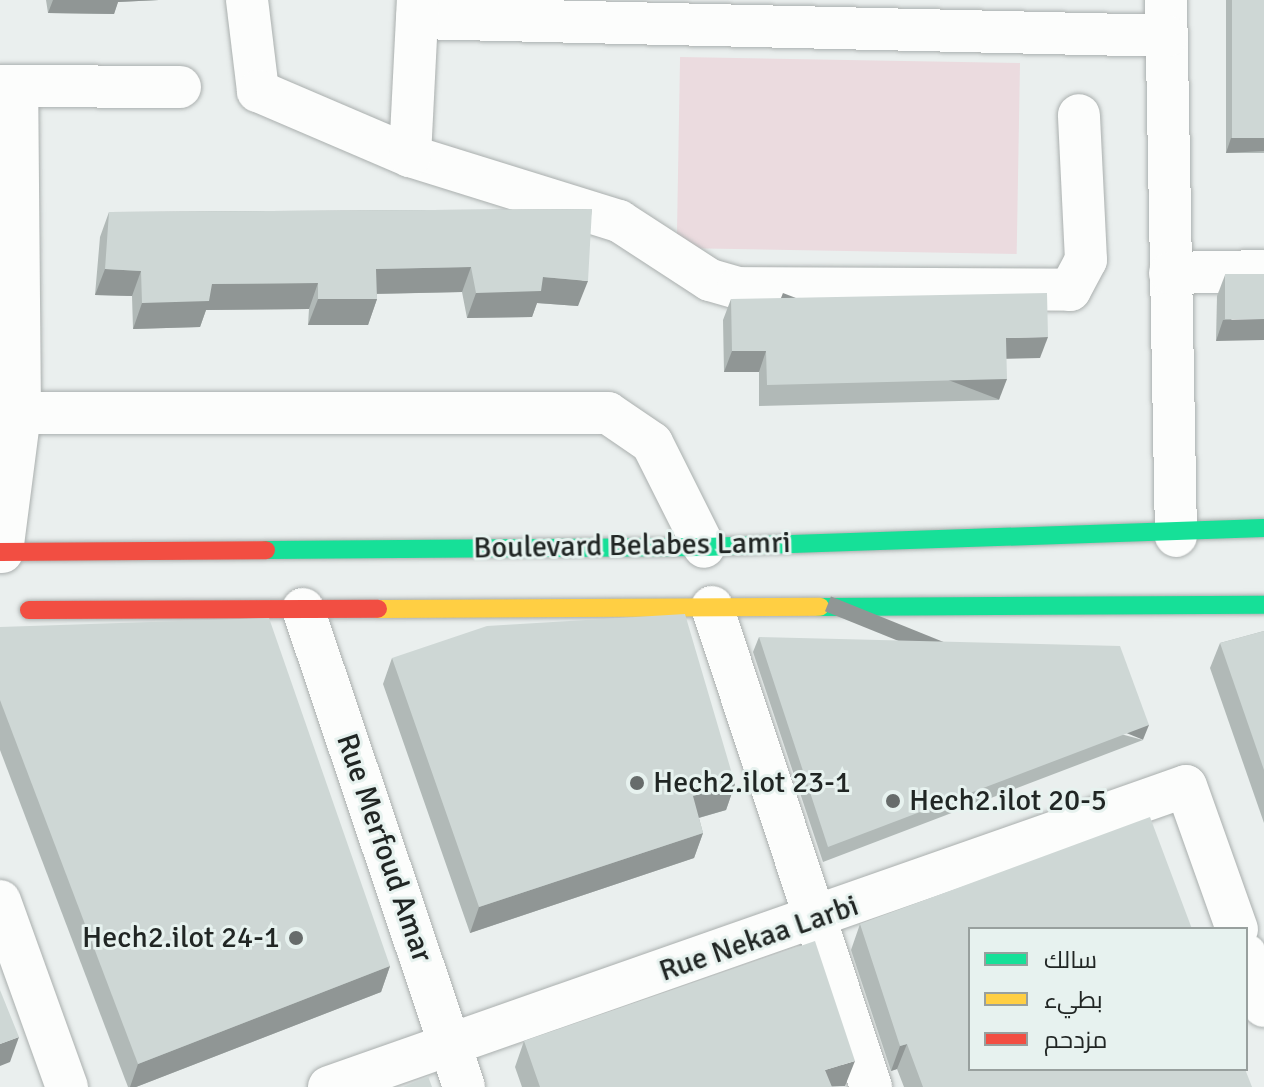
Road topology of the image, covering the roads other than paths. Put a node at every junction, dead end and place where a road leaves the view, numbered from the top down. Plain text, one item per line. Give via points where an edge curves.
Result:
1 (247, 0) edge
2 (418, 9) edge
3 (1166, 18) edge
4 (9, 86) edge
5 (180, 87) dead end
6 (1079, 115) dead end
7 (410, 156) junction
8 (1264, 271) edge
9 (1170, 273) junction
10 (20, 413) junction
11 (1264, 528) edge
12 (1176, 536) junction
13 (704, 547) junction
14 (1, 552) edge
15 (1264, 605) edge
16 (712, 607) junction
17 (303, 609) junction
18 (29, 610) dead end
19 (0, 901) edge
20 (812, 923) junction
21 (1236, 927) edge
22 (1248, 961) edge
23 (1264, 1006) edge
24 (450, 1043) junction
25 (67, 1087) edge
26 (329, 1087) edge
27 (464, 1087) edge
28 (871, 1087) edge

1 - 7 street via 258,91
2 - 3 street
2 - 7 street
3 - 9 street
4 - 5 street
4 - 10 street
6 - 7 street via 1086,260 1082,279 1070,290 738,288 710,280 619,221
8 - 9 street
9 - 12 street
10 - 13 street via 608,413 652,443
10 - 14 street
11 - 12 main road, Boulevard Belabes Lamri
12 - 13 main road, Boulevard Belabes Lamri
13 - 14 main road, Boulevard Belabes Lamri
15 - 16 main road
16 - 17 main road
16 - 20 street
17 - 18 main road
17 - 24 street, Rue Merfoud Amar
19 - 25 street
20 - 21 street, Rue Nekaa Larbi via 1186,786
20 - 24 street, Rue Nekaa Larbi
20 - 28 street
22 - 23 street
24 - 26 street, Rue Nekaa Larbi
24 - 27 street, Rue Merfoud Amar

